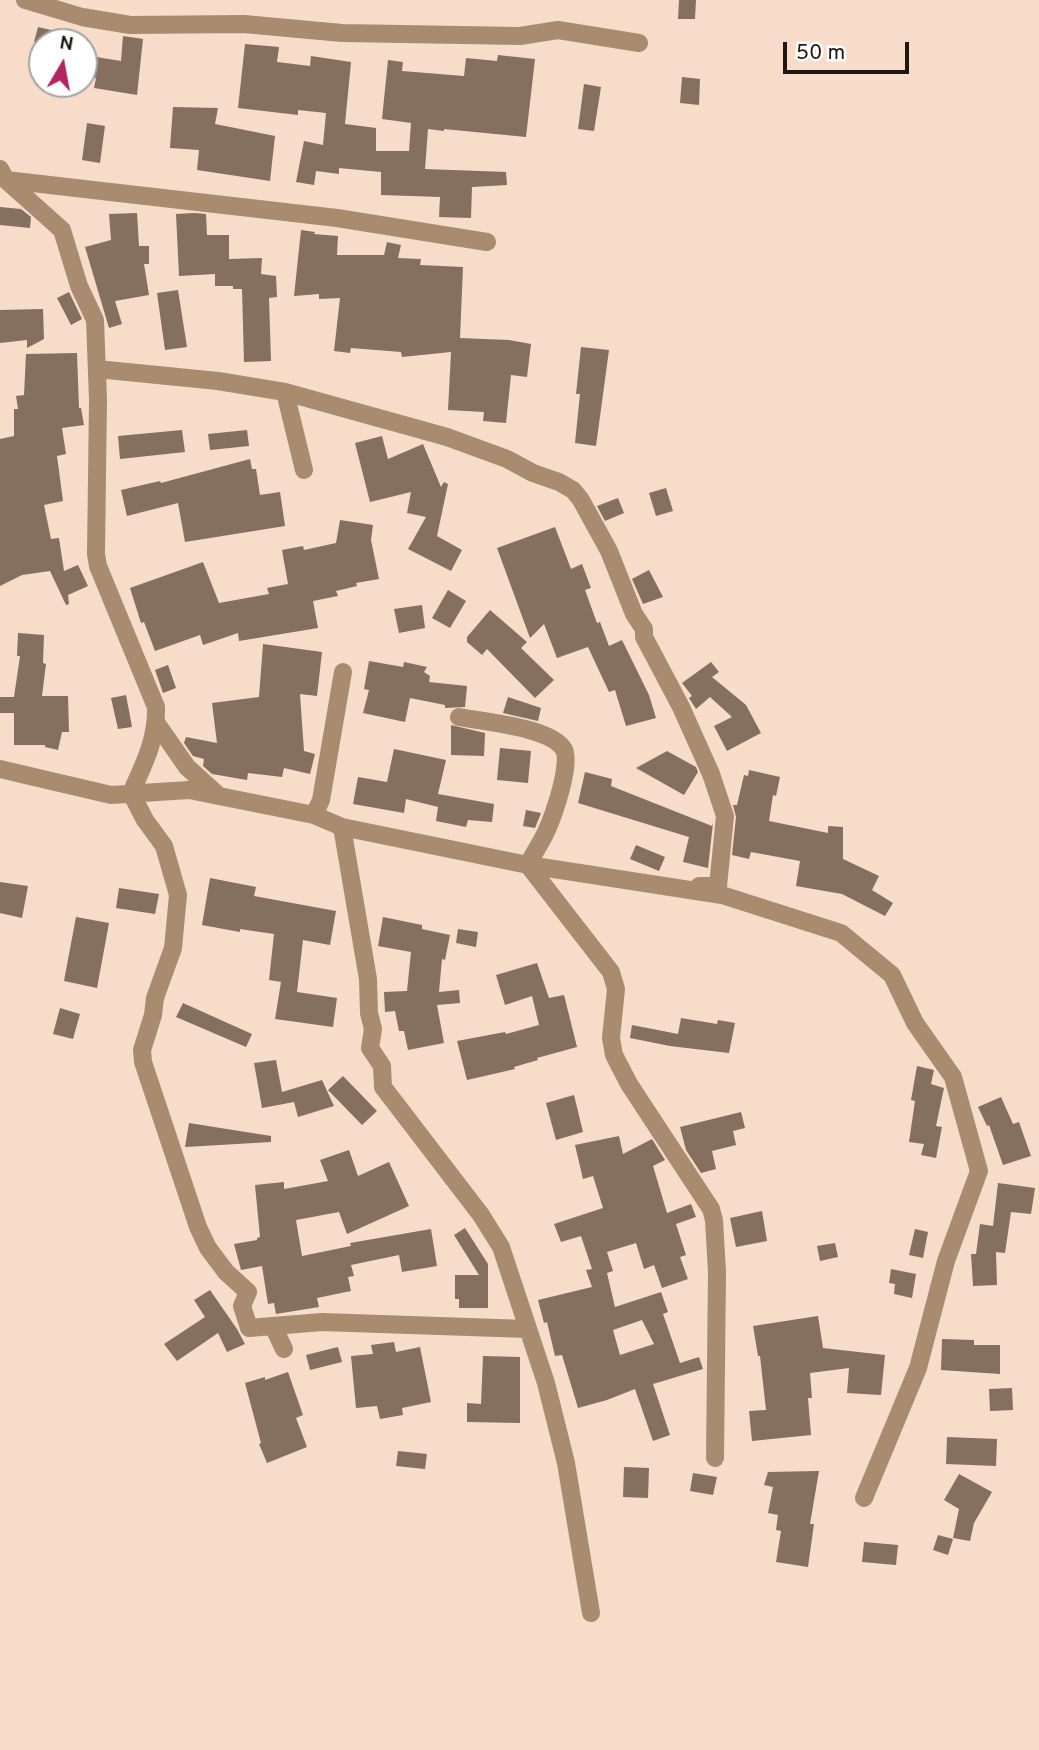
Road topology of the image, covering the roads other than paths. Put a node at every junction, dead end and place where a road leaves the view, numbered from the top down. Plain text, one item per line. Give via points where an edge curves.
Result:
1 (25, 0) edge
2 (639, 43) dead end
3 (3, 174) edge
4 (487, 242) dead end
5 (97, 369) junction
6 (285, 392) junction
7 (304, 470) dead end
8 (343, 672) dead end
9 (459, 717) dead end
10 (156, 724) junction
11 (0, 769) edge
12 (131, 793) junction
13 (219, 796) junction
14 (314, 815) junction
15 (342, 827) junction
16 (528, 866) junction
17 (664, 888) junction
18 (274, 1326) junction
19 (527, 1329) junction
20 (284, 1349) dead end
21 (715, 1458) dead end
22 (864, 1498) dead end
23 (591, 1613) dead end

1 - 2 street via 130,25 244,24 342,33 520,36 558,30
3 - 4 street
3 - 5 street via 62,230 95,320
5 - 6 street
5 - 10 street via 96,554 149,686
6 - 7 street
6 - 17 street via 447,437 559,482 581,500 686,718 725,816 718,886
8 - 14 street via 321,800
9 - 16 street via 541,734 563,748 566,765 551,818
10 - 12 street via 151,751
10 - 13 street via 187,767
11 - 12 street via 111,795
12 - 13 street via 189,790
12 - 18 street via 163,846 178,895 173,948 142,1050 147,1075 181,1182 208,1248 248,1292 242,1306 249,1328
13 - 14 street
14 - 15 street
15 - 16 street
15 - 19 street via 368,979 373,1029 370,1048 382,1066 383,1087 501,1247
16 - 17 street
16 - 21 street via 611,972 614,1055 715,1220
17 - 22 street via 722,895 841,933 892,975 915,1023 953,1077 979,1171 946,1261 919,1368
18 - 19 street via 322,1322
18 - 20 street
19 - 23 street via 566,1463

